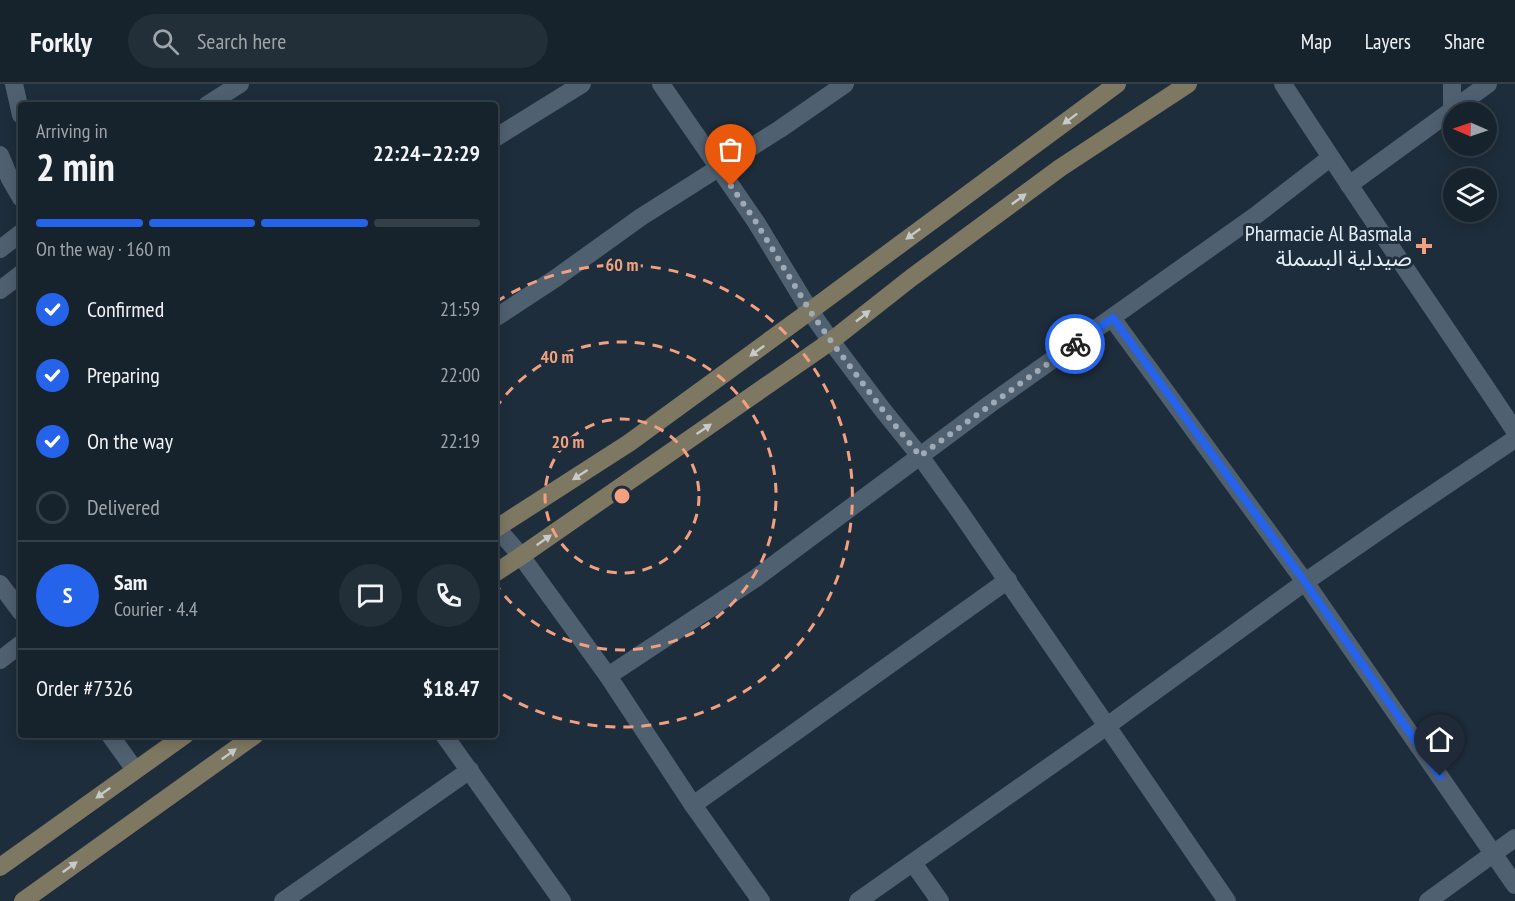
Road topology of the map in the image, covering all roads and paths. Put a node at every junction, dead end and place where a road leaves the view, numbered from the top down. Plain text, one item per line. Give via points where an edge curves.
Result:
1 (15, 84) edge
2 (240, 84) edge
3 (582, 84) edge
4 (661, 84) edge
5 (845, 84) edge
6 (1117, 84) edge
7 (1188, 84) edge
8 (1283, 84) edge
9 (1452, 84) edge
10 (1488, 84) edge
11 (18, 102) edge
12 (212, 102) edge
13 (1452, 102) edge
14 (1463, 102) edge
15 (1443, 117) edge
16 (498, 136) edge
17 (0, 155) edge
18 (1330, 158) junction
19 (719, 168) junction
20 (1349, 185) junction
21 (18, 193) edge
22 (18, 235) edge
23 (0, 249) edge
24 (18, 276) edge
25 (0, 290) edge
26 (810, 311) junction
27 (498, 316) edge
28 (1113, 318) junction
29 (831, 341) junction
30 (1515, 431) edge
31 (1515, 439) edge
32 (920, 456) junction
33 (498, 527) edge
34 (498, 530) edge
35 (521, 556) junction
36 (498, 571) edge
37 (1008, 580) junction
38 (1305, 582) junction
39 (0, 584) edge
40 (18, 608) edge
41 (18, 646) edge
42 (0, 660) edge
43 (608, 676) junction
44 (1107, 726) junction
45 (112, 738) edge
46 (181, 738) edge
47 (251, 738) edge
48 (446, 738) edge
49 (135, 770) junction
50 (470, 770) junction
51 (693, 806) junction
52 (1515, 838) edge
53 (1494, 853) junction
54 (913, 864) junction
55 (0, 867) edge
56 (1515, 885) edge
57 (23, 901) edge
58 (283, 901) edge
59 (562, 901) edge
60 (761, 901) edge
61 (858, 901) edge
62 (940, 901) edge
63 (1227, 901) edge
64 (1428, 901) edge

1 - 11 street
2 - 12 street
3 - 16 street
4 - 19 street
5 - 19 street
6 -> 26 street
29 -> 7 street via 1060,168
8 - 18 street
9 - 13 street
10 - 14 street
15 - 20 street
17 - 21 street
18 - 20 street
18 - 28 street
19 - 26 street
19 - 27 street
20 - 30 street
22 - 23 street
24 - 25 street
26 - 29 street
26 -> 33 street via 629,443
28 - 32 street
28 - 38 street
29 - 32 street
35 -> 29 street
31 - 38 street
32 - 37 street
32 - 43 street via 756,578
34 - 35 street
35 - 36 street
35 - 43 street
37 - 44 street
37 - 51 street
38 - 44 street
38 - 53 street
39 - 40 street
41 - 42 street
43 - 51 street
44 - 54 street
44 - 63 street
45 - 49 street
46 - 49 street
57 -> 47 street
48 - 50 street
49 -> 55 street
50 - 58 street
50 - 59 street
51 - 60 street
52 - 53 street
53 - 56 street
53 - 64 street
54 - 61 street
54 - 62 street

